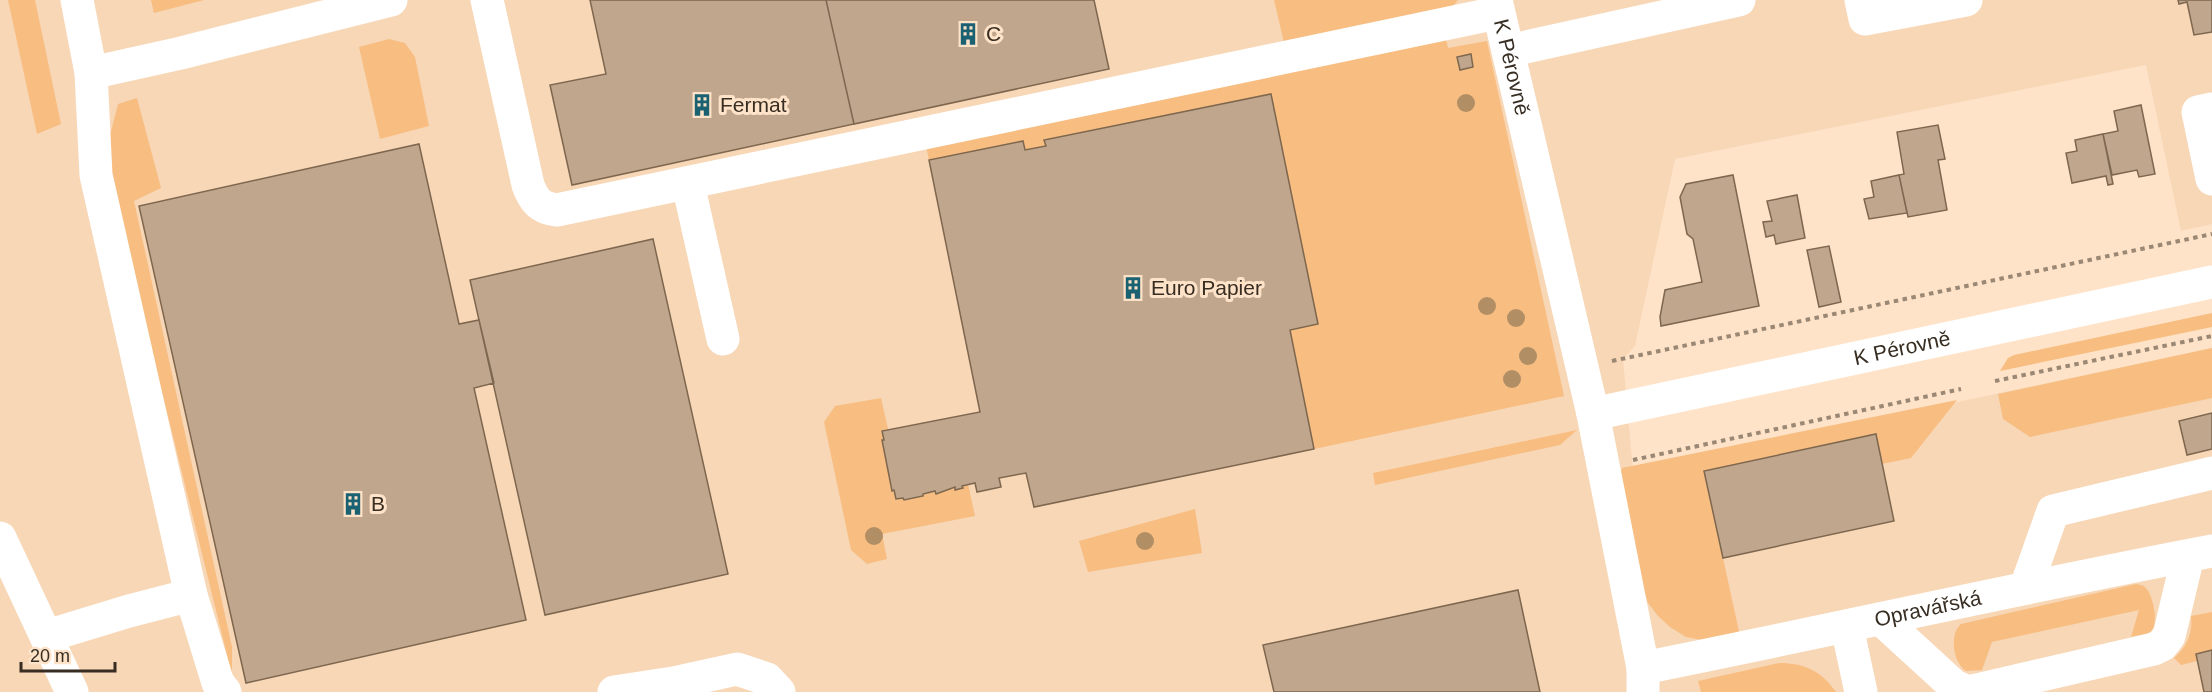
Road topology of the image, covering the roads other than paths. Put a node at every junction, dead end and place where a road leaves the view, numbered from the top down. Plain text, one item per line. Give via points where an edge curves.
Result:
1 (77, 0) edge
2 (391, 0) edge
3 (487, 0) edge
4 (1739, 0) edge
5 (1861, 0) edge
6 (1966, 0) edge
7 (1491, 8) edge
8 (1508, 51) junction
9 (91, 73) junction
10 (2212, 109) edge
11 (2212, 179) edge
12 (687, 184) junction
13 (2212, 282) edge
14 (723, 339) dead end
15 (1593, 414) junction
16 (2212, 473) edge
17 (0, 538) edge
18 (2200, 554) edge
19 (2026, 587) junction
20 (191, 595) junction
21 (1881, 619) junction
22 (1847, 627) junction
23 (47, 636) junction
24 (1643, 680) edge
25 (72, 692) edge
26 (225, 692) edge
27 (614, 692) edge
28 (779, 692) edge
29 (1861, 692) edge

1 - 9 street
2 - 9 street
3 - 12 street via 528,185 540,206 567,209
4 - 8 street
5 - 6 street via 1864,19
7 - 8 street, K Pérovně
7 - 12 street
8 - 15 street, K Pérovně
9 - 20 street via 96,175
10 - 11 street via 2198,112
12 - 14 street
13 - 15 street, K Pérovně
15 - 24 street, K Pérovně
16 - 19 street via 2053,511
17 - 23 street
18 - 19 street, Opravářská
18 - 21 street via 2162,645 1968,692 1954,686
19 - 21 street, Opravářská
20 - 23 street
20 - 26 street via 218,683
21 - 22 street, Opravářská
22 - 24 street, Opravářská
22 - 29 street
23 - 25 street
27 - 28 street via 737,669 767,679

